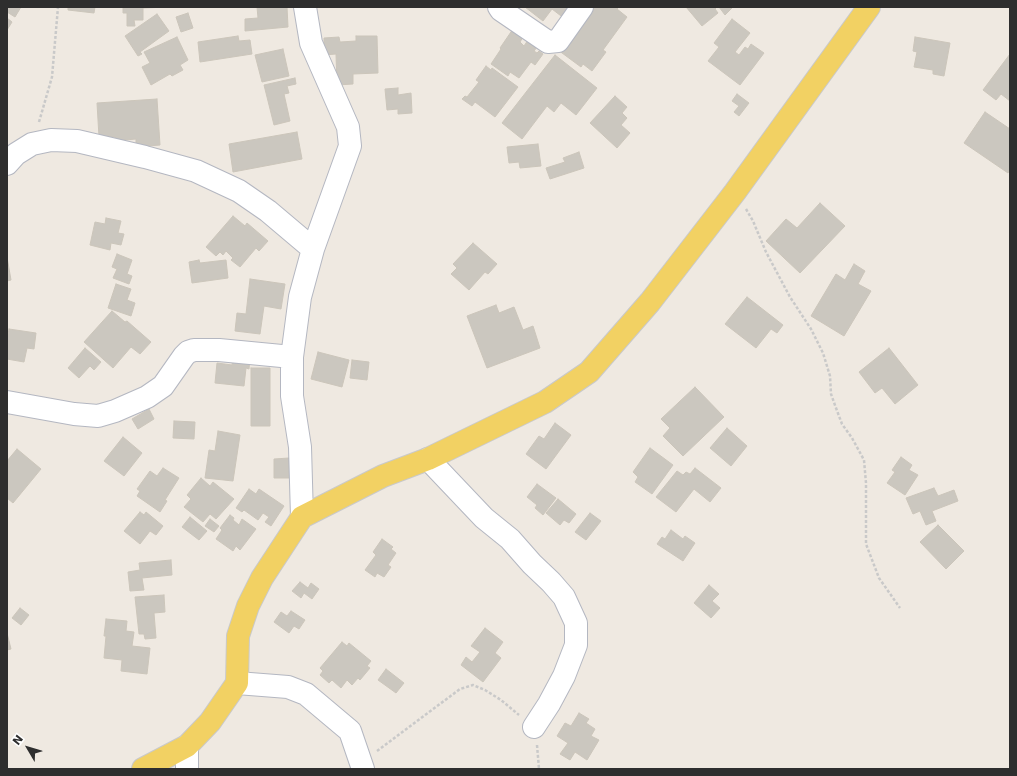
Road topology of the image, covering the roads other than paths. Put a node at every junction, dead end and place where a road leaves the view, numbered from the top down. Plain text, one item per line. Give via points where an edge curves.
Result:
1 (305, 7) edge
2 (499, 7) edge
3 (582, 7) edge
4 (869, 7) edge
5 (7, 164) edge
6 (313, 249) junction
7 (292, 357) junction
8 (7, 402) edge
9 (428, 459) junction
10 (302, 517) junction
11 (237, 683) junction
12 (534, 727) road end
13 (187, 746) junction
14 (362, 766) edge
15 (147, 768) edge
16 (186, 769) edge

1 - 6 street via 311,43 348,127 350,146
2 - 3 street via 548,42 558,41
4 - 9 main road via 735,192 650,302 589,372 545,402
5 - 6 street via 16,154 32,144 51,140 77,141 196,171 239,191 268,211
6 - 7 street via 300,297
7 - 8 street via 226,350 194,350 184,356 162,386 147,397 98,416
7 - 10 street via 292,396 300,447
9 - 10 main road via 382,476
9 - 12 street via 484,518 510,539 551,582 564,597 576,623 576,645 564,676
10 - 11 main road via 262,578 248,606 238,636
11 - 13 main road via 210,722
11 - 14 street via 288,687 306,694 350,731
13 - 15 main road
13 - 16 street

